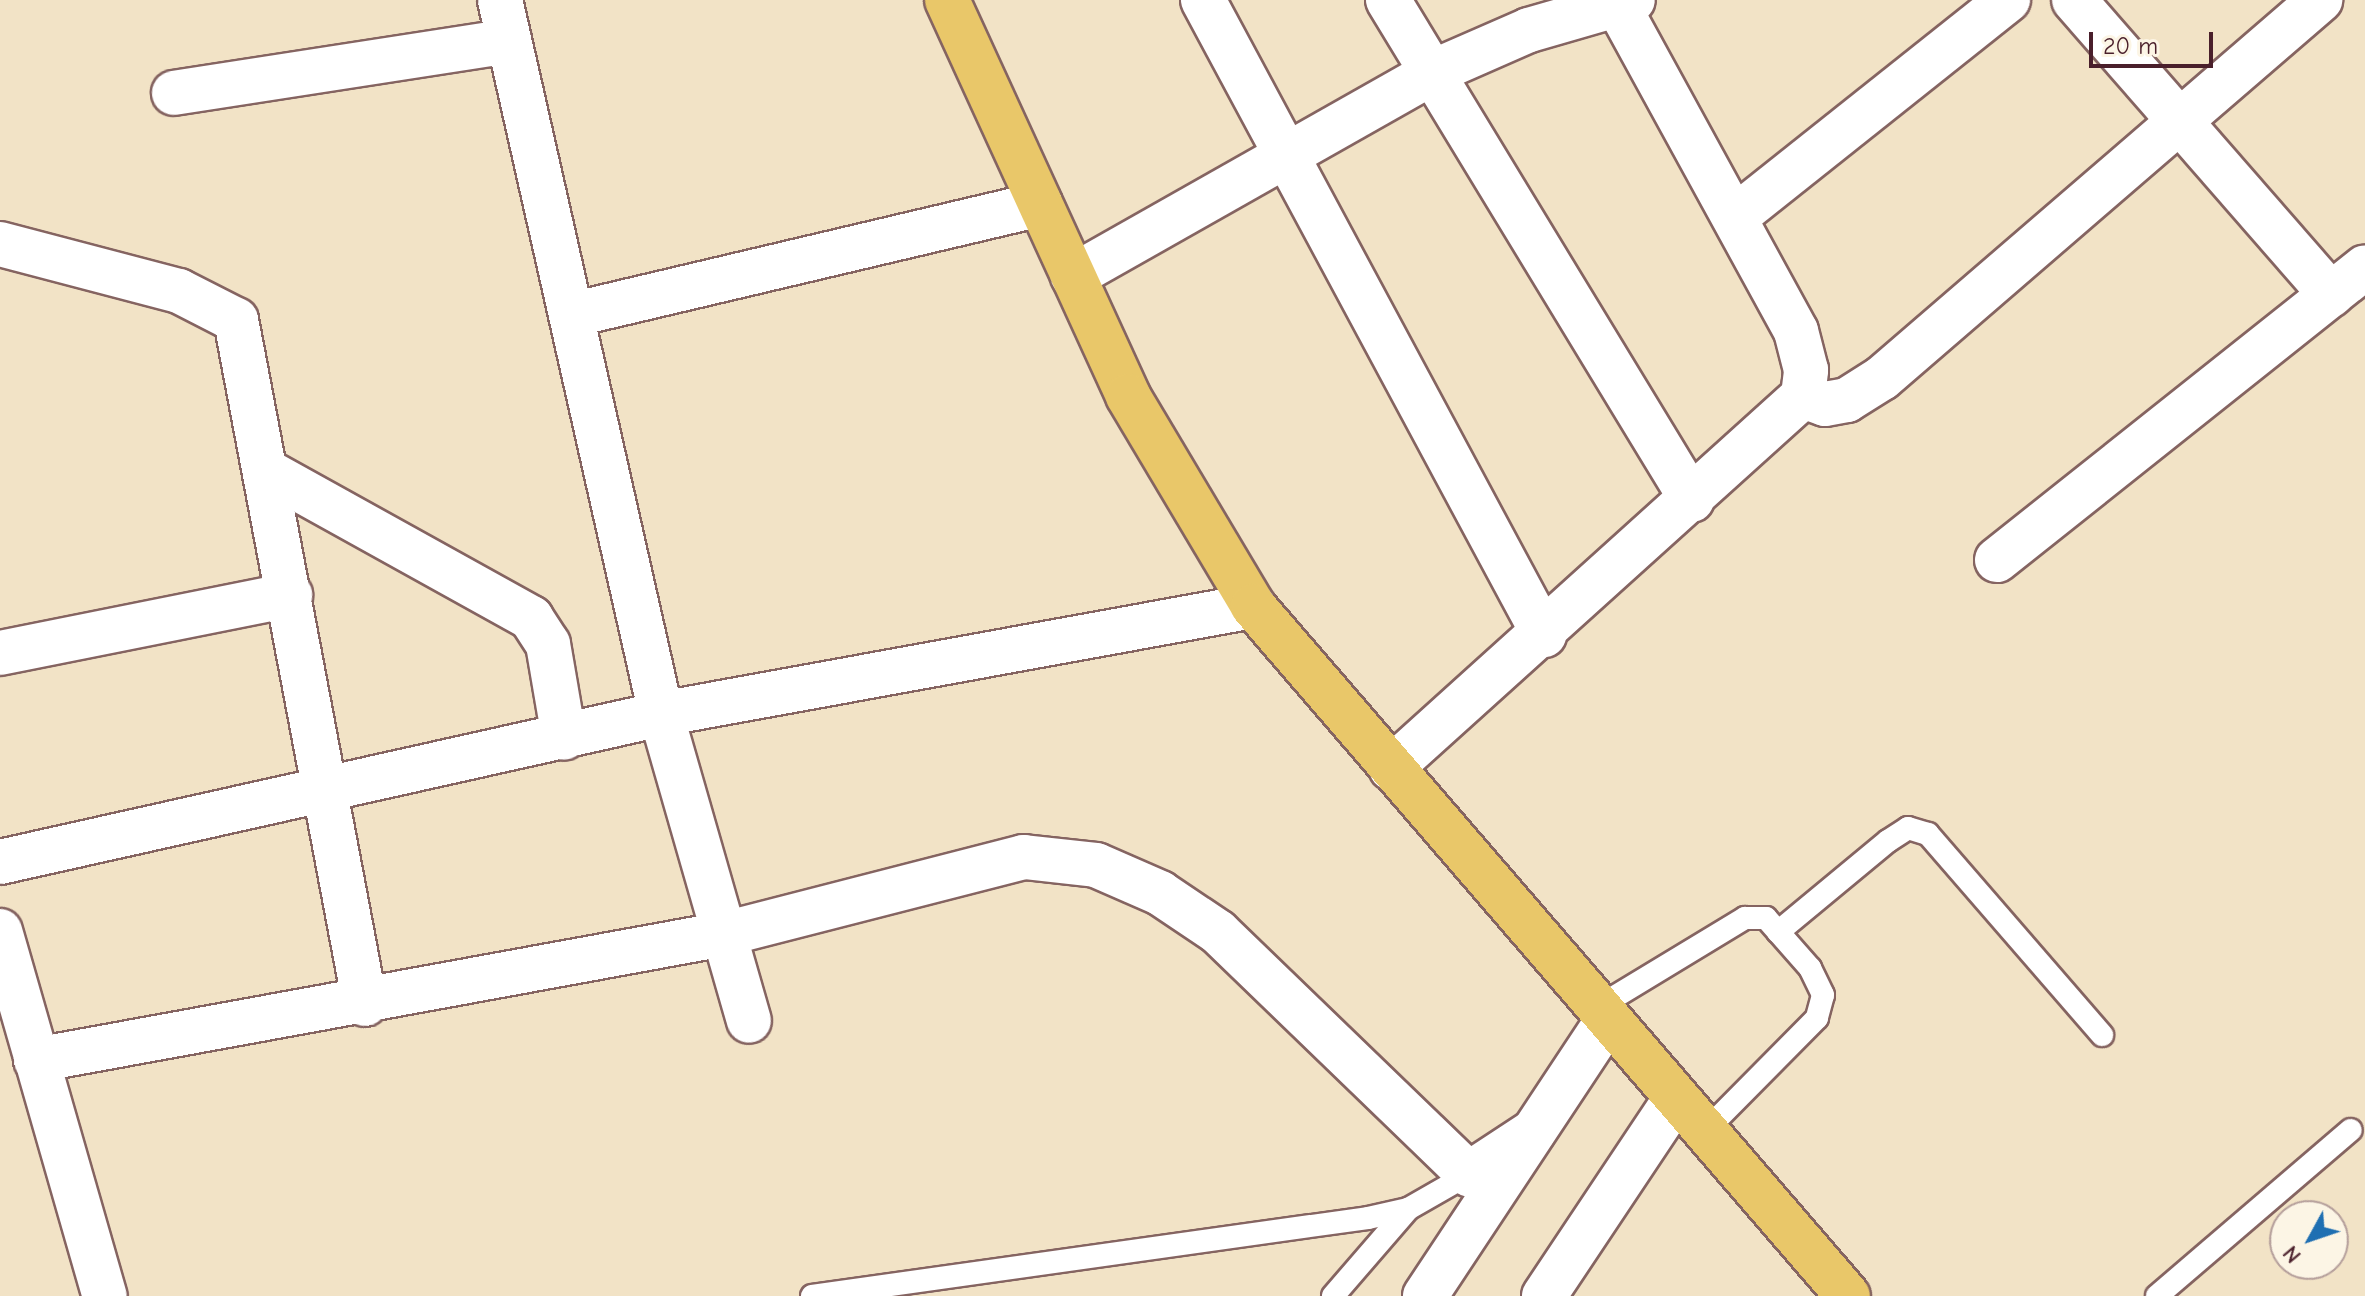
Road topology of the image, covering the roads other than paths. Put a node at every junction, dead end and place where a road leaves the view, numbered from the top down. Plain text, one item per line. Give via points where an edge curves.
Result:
1 (947, 0) edge
2 (1203, 0) edge
3 (1388, 0) edge
4 (2008, 0) edge
5 (2074, 0) edge
6 (2320, 0) edge
7 (1623, 3) edge
8 (504, 21) edge
9 (1433, 72) junction
10 (174, 93) dead end
11 (2180, 122) junction
12 (1285, 157) junction
13 (1040, 204) junction
14 (1735, 217) junction
15 (0, 244) edge
16 (2365, 267) edge
17 (1073, 276) junction
18 (2331, 295) junction
19 (571, 315) junction
20 (1803, 396) junction
21 (268, 472) junction
22 (1692, 500) junction
23 (1997, 560) dead end
24 (290, 595) junction
25 (1253, 606) junction
26 (1544, 635) junction
27 (0, 653) edge
28 (661, 714) junction
29 (564, 738) junction
30 (1391, 768) junction
31 (327, 794) junction
32 (0, 862) edge
33 (0, 931) edge
34 (1778, 932) junction
35 (724, 934) junction
36 (365, 1004) junction
37 (1603, 1013) junction
38 (749, 1021) dead end
39 (2102, 1035) dead end
40 (36, 1060) junction
41 (1676, 1098) junction
42 (2351, 1130) dead end
43 (1705, 1131) junction
44 (1533, 1132) junction
45 (1469, 1174) junction
46 (1408, 1209) junction
47 (105, 1296) edge
48 (812, 1296) edge
49 (1333, 1296) edge
50 (1425, 1296) edge
51 (1544, 1296) edge
52 (1848, 1296) edge
53 (2157, 1296) edge

1 - 13 highway
2 - 12 street
3 - 9 street
4 - 14 street
5 - 11 street
6 - 11 street
7 - 9 street via 1529,30
7 - 14 street
8 - 10 street
8 - 19 street
9 - 12 street
9 - 22 street
11 - 18 street
11 - 20 street via 1882,378 1847,400 1825,404
12 - 17 street
12 - 26 street
13 - 17 highway
13 - 19 street
14 - 20 street via 1796,331 1806,370
15 - 21 street via 179,291 236,320
16 - 18 street
17 - 25 highway via 1189,507
18 - 23 street
19 - 28 street
20 - 22 street
21 - 24 street
21 - 29 street via 531,618 548,644
22 - 26 street
24 - 27 street
24 - 31 street
25 - 28 street
25 - 30 highway
26 - 30 street
28 - 29 street
28 - 35 street
29 - 31 street
30 - 37 highway
31 - 32 street
31 - 36 street
33 - 40 street
34 - 37 lane via 1766,918 1745,918
34 - 39 lane via 1888,841 1908,828 1928,834
34 - 43 lane via 1810,968 1823,995 1817,1018
35 - 36 street
35 - 38 street
35 - 45 street via 1024,857 1096,865 1160,893 1218,932
36 - 40 street
37 - 41 highway
37 - 44 street
40 - 47 street
41 - 43 highway
41 - 51 street
42 - 53 lane
43 - 52 highway
44 - 45 street
44 - 50 street
45 - 46 lane
46 - 48 lane
46 - 49 lane

